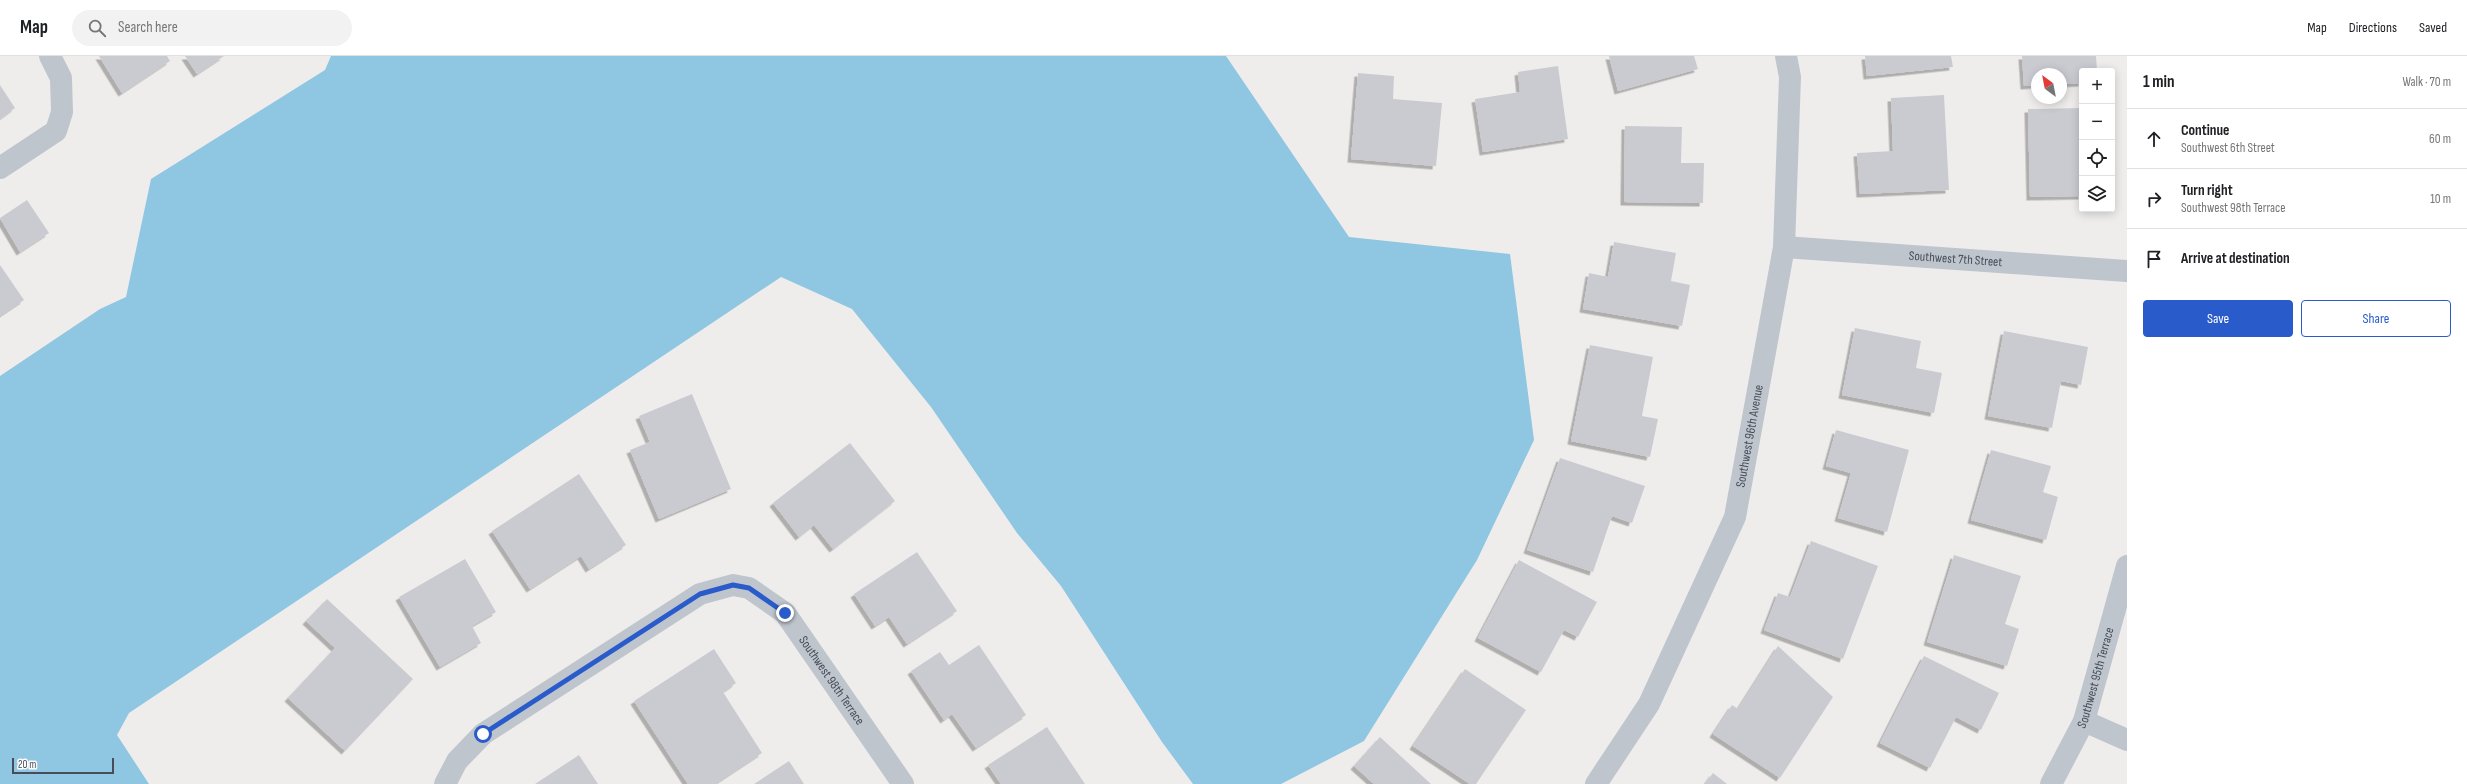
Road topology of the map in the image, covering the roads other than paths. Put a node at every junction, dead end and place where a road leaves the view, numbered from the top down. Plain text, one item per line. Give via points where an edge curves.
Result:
1 (50, 56) edge
2 (1786, 56) edge
3 (0, 168) edge
4 (1784, 247) junction
5 (2127, 271) edge
6 (2127, 566) edge
7 (2084, 721) junction
8 (2127, 740) edge
9 (445, 784) edge
10 (903, 784) edge
11 (1596, 784) edge
12 (2051, 784) edge

1 - 3 street via 61,78 62,112 56,131
2 - 4 street, Southwest 96th Avenue via 1790,77
4 - 5 street, Southwest 7th Street
4 - 11 street, Southwest 96th Avenue via 1735,517 1649,704
6 - 7 street, Southwest 95th Terrace
7 - 8 street
7 - 12 street, Southwest 95th Terrace
9 - 10 street, Southwest 98th Terrace via 457,761 483,734 700,594 733,585 749,588 785,613

